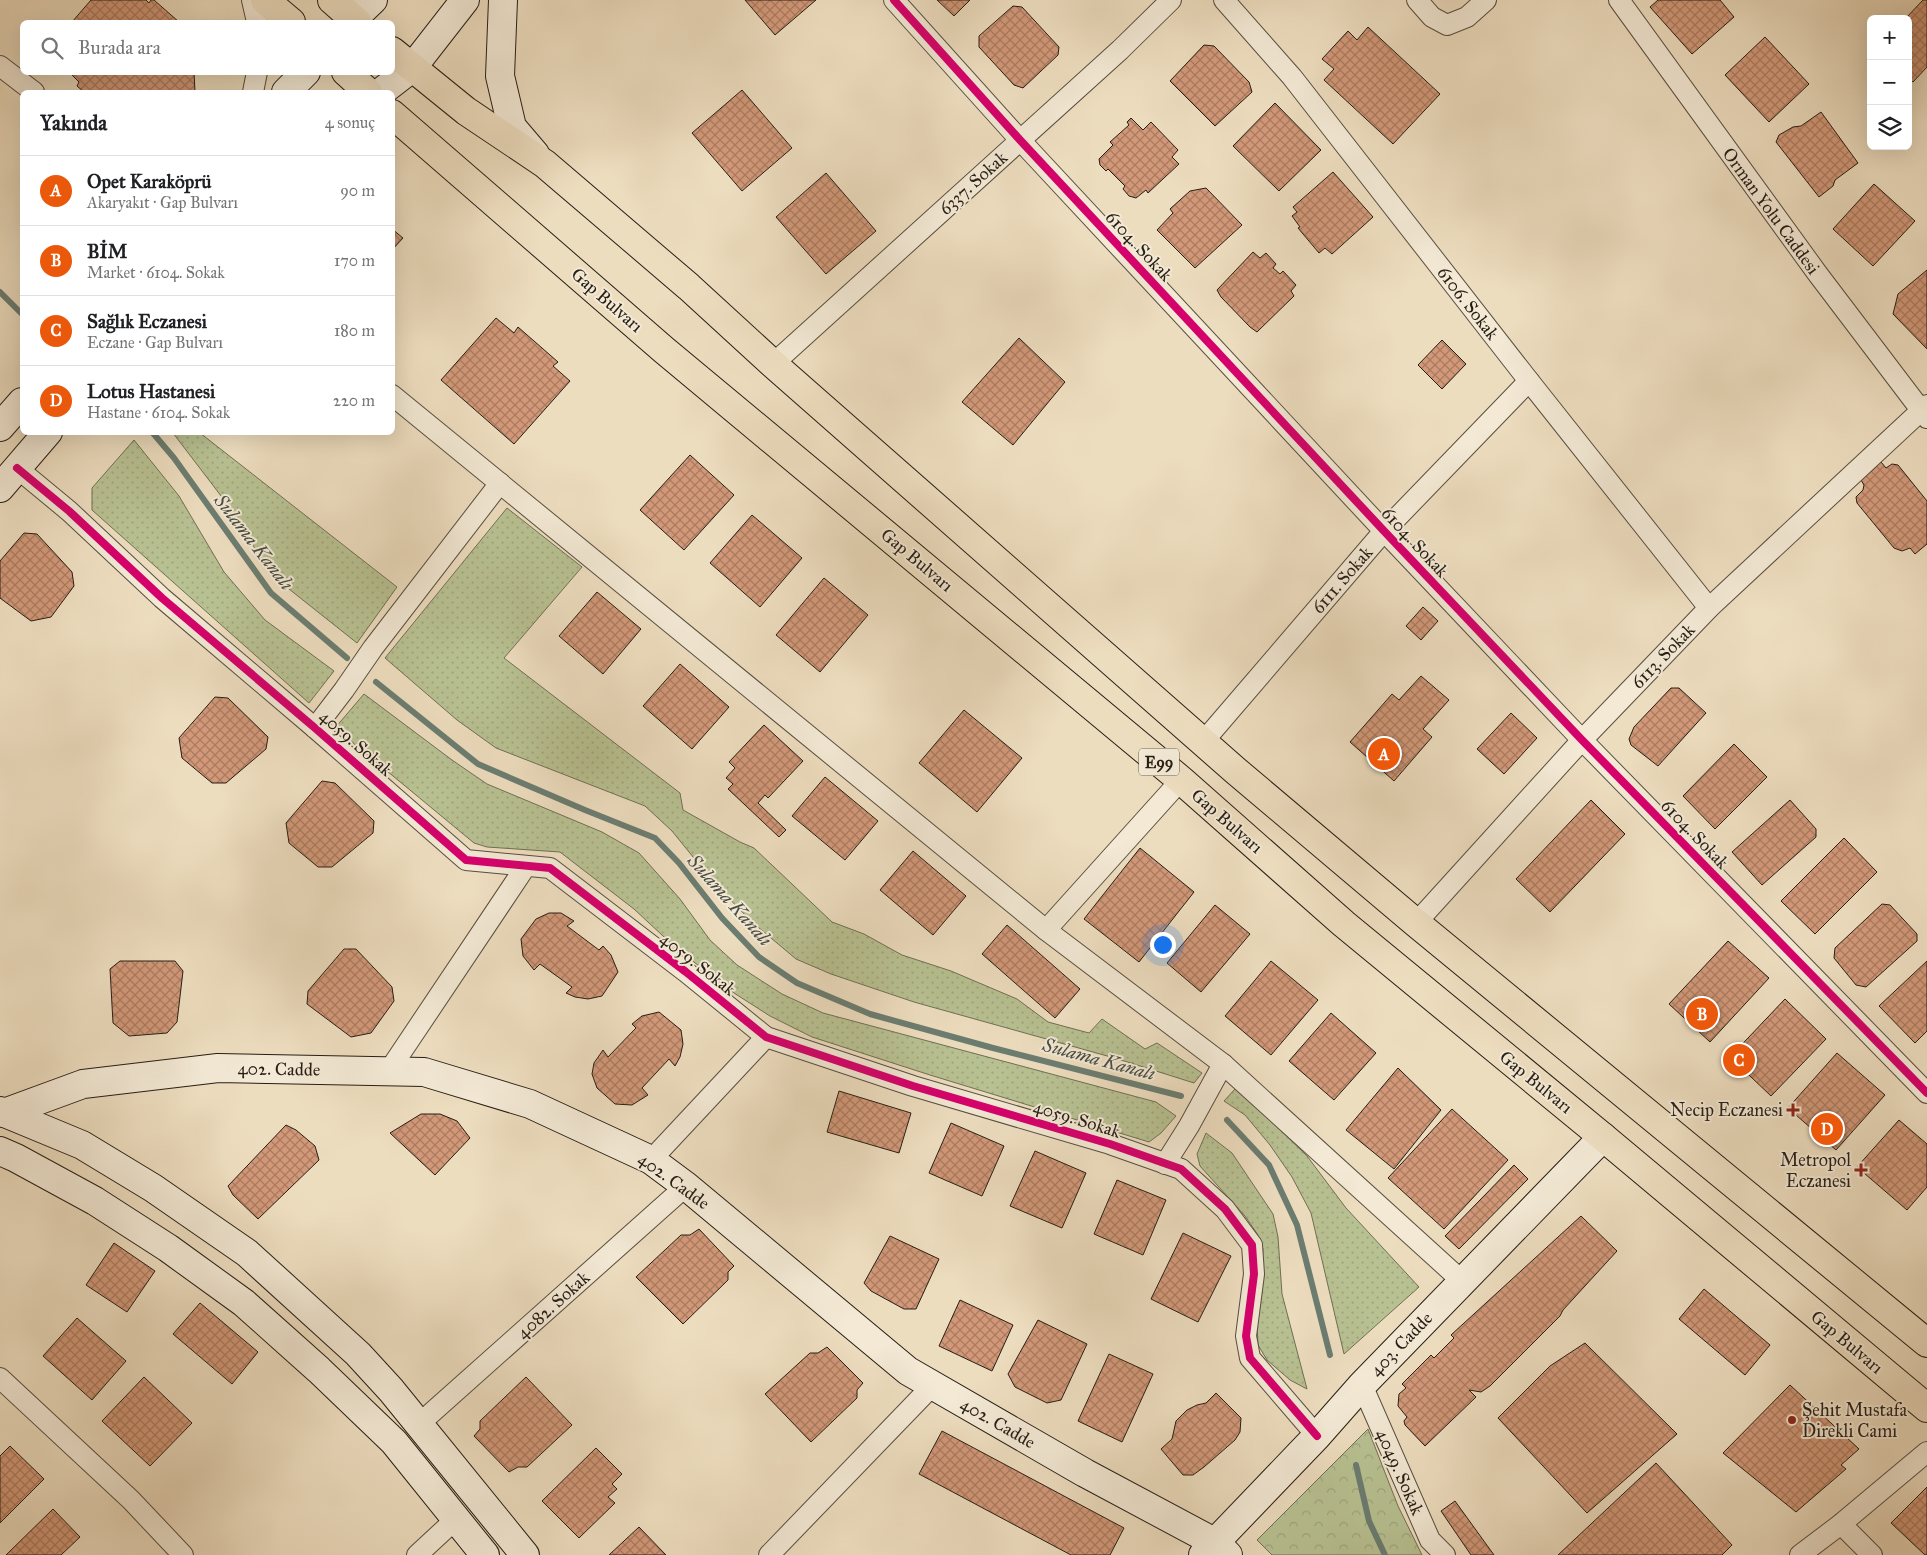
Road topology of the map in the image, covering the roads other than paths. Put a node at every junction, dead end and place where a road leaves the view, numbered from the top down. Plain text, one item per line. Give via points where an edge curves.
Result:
1 (252, 0) edge
2 (265, 0) edge
3 (332, 0) edge
4 (373, 0) edge
5 (465, 0) edge
6 (503, 0) edge
7 (894, 0) edge
8 (1171, 0) edge
9 (1224, 0) edge
10 (1418, 0) edge
11 (1486, 0) edge
12 (1619, 0) edge
13 (257, 20) edge
14 (289, 20) edge
15 (352, 20) edge
16 (354, 20) edge
17 (402, 60) edge
18 (0, 66) edge
19 (395, 71) edge
20 (256, 75) edge
21 (303, 75) edge
22 (349, 75) edge
23 (392, 75) edge
24 (31, 90) edge
25 (253, 90) edge
26 (288, 90) edge
27 (366, 90) edge
28 (382, 90) edge
29 (395, 117) edge
30 (1020, 140) junction
31 (545, 164) junction
32 (773, 364) junction
33 (1529, 381) junction
34 (395, 397) edge
35 (20, 404) edge
36 (1925, 411) edge
37 (0, 427) edge
38 (45, 435) edge
39 (8, 478) edge
40 (500, 483) junction
41 (1384, 531) junction
42 (1710, 608) junction
43 (315, 728) junction
44 (1582, 740) junction
45 (1203, 742) junction
46 (1180, 780) junction
47 (526, 866) junction
48 (1416, 923) junction
49 (1046, 930) junction
50 (766, 1037) junction
51 (1223, 1064) junction
52 (388, 1072) junction
53 (1927, 1093) edge
54 (2, 1112) edge
55 (1603, 1137) junction
56 (0, 1151) edge
57 (651, 1160) junction
58 (1166, 1164) junction
59 (686, 1186) junction
60 (1462, 1281) junction
61 (1927, 1344) edge
62 (0, 1378) edge
63 (933, 1385) junction
64 (1362, 1385) junction
65 (1927, 1408) edge
66 (420, 1424) junction
67 (1317, 1436) junction
68 (1927, 1452) edge
69 (456, 1519) junction
70 (1841, 1524) junction
71 (1216, 1551) edge
72 (182, 1555) edge
73 (417, 1555) edge
74 (485, 1555) edge
75 (525, 1555) edge
76 (769, 1555) edge
77 (1445, 1555) edge
78 (1800, 1555) edge
79 (1872, 1555) edge

1 - 13 street
2 - 14 highway
3 - 15 highway
4 - 16 street
5 - 17 street
6 - 31 street via 500,76 512,128
7 - 30 street, 6104. Sokak
8 - 30 street, 6337. Sokak
9 - 33 street, 6106. Sokak via 1292,77
10 - 11 street via 1432,17 1447,25 1467,17
12 - 36 street, Orman Yolu Caddesi via 1817,273
17 - 19 street
17 - 31 highway, E99 via 466,112
18 - 24 street
20 - 25 street
21 - 26 street
22 - 27 highway
23 - 28 street
29 - 46 highway, Gap Bulvarı / E99 via 664,350
30 - 32 street, 6337. Sokak
30 - 41 street, 6104. Sokak
31 - 32 highway, E99
32 - 45 highway, E99
33 - 41 street, 6111. Sokak
33 - 42 street, 6106. Sokak
34 - 40 street
35 - 37 street
36 - 42 street, 6113. Sokak
38 - 39 street
39 - 43 street, 4059. Sokak via 69,511 162,598
40 - 43 street
40 - 49 street
41 - 44 street, 6104. Sokak
41 - 45 street, 6111. Sokak
42 - 44 street, 6113. Sokak
43 - 47 street, 4059. Sokak via 466,860
44 - 48 street, 6113. Sokak
44 - 53 street, 6104. Sokak
45 - 48 highway, E99
46 - 49 street
46 - 55 highway, Gap Bulvarı / E99 via 1344,924
47 - 50 street, 4059. Sokak via 550,868
47 - 52 street
48 - 61 highway, E99
49 - 51 street
50 - 57 street
50 - 58 street, 4059. Sokak via 912,1086 1110,1144
51 - 58 street
51 - 60 street
52 - 54 street, 402. Cadde via 218,1068 83,1084
52 - 57 street, 402. Cadde via 424,1072 530,1104
54 - 66 street via 82,1145 153,1188 247,1252 358,1354
55 - 60 street, 403. Cadde
55 - 65 highway, Gap Bulvarı / E99
56 - 69 street via 95,1201 244,1303 394,1442
57 - 59 street, 402. Cadde
58 - 67 street, 4059. Sokak via 1181,1169 1225,1209 1252,1245 1254,1274 1246,1336 1250,1358
59 - 63 street, 402. Cadde via 908,1371
59 - 66 street, 4082. Sokak
60 - 64 street, 403. Cadde
62 - 72 street via 131,1500
63 - 71 street, 402. Cadde
63 - 76 street
64 - 67 street, 403. Cadde
64 - 77 street, 4049. Sokak via 1430,1540
66 - 75 street
67 - 71 street, 403. Cadde
68 - 70 street
69 - 73 street
69 - 74 street
70 - 78 street
70 - 79 street

